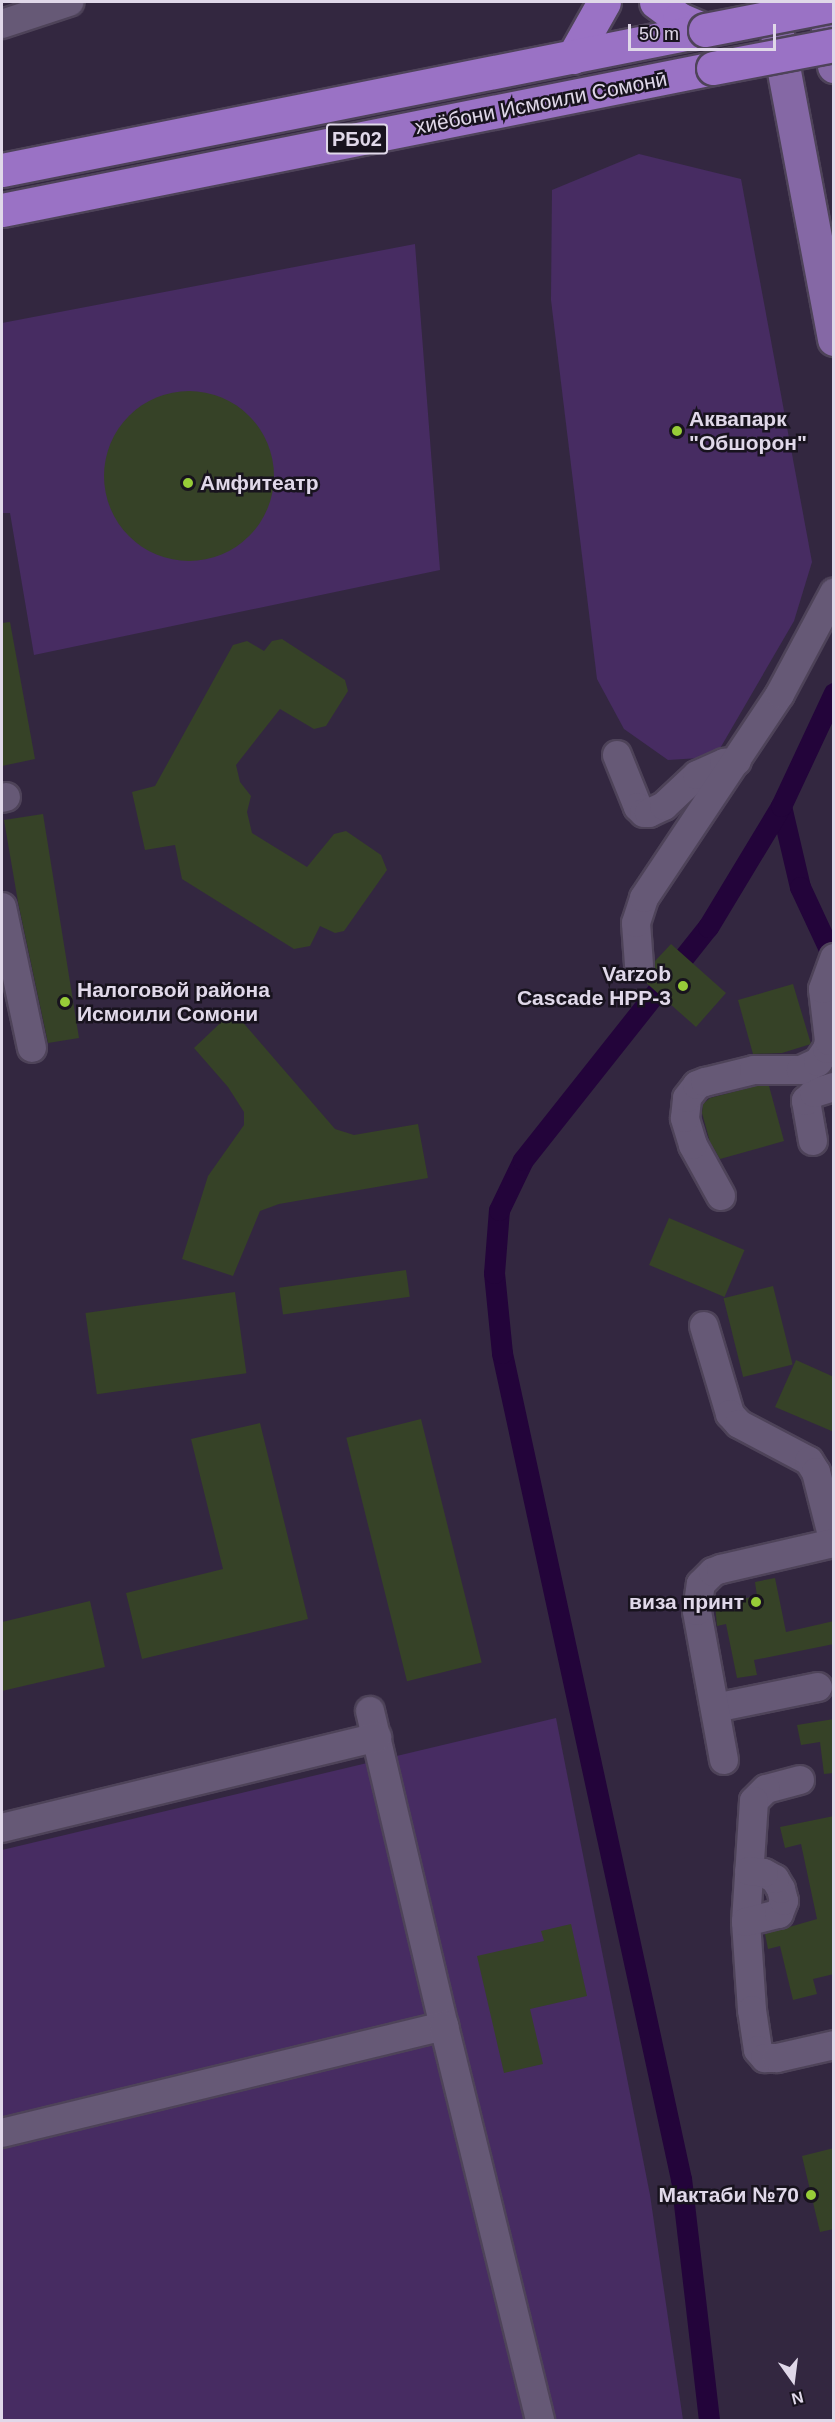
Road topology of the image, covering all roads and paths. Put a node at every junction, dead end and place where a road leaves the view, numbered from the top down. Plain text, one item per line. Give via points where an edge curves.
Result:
1 (69, 2) edge
2 (604, 2) edge
3 (656, 2) edge
4 (771, 2) edge
5 (824, 2) edge
6 (834, 5) edge
7 (2, 24) edge
8 (705, 30) junction
9 (834, 45) edge
10 (573, 57) junction
11 (834, 66) edge
12 (2, 170) edge
13 (2, 210) edge
14 (834, 339) edge
15 (834, 593) edge
16 (617, 755) dead end
17 (736, 761) junction
18 (2, 907) edge
19 (834, 958) edge
20 (639, 965) dead end
21 (32, 1048) dead end
22 (834, 1088) edge
23 (813, 1141) dead end
24 (721, 1196) dead end
25 (704, 1326) dead end
26 (834, 1543) edge
27 (818, 1687) dead end
28 (715, 1708) junction
29 (724, 1760) dead end
30 (800, 1780) dead end
31 (2, 1827) edge
32 (444, 2026) junction
33 (834, 2045) edge
34 (2, 2133) edge
35 (540, 2421) edge

1 - 7 lane
2 - 10 highway
3 - 8 highway via 679,19
4 - 14 main road
5 - 11 main road
6 - 8 highway, хиёбони Исмоили Сомонӣ / РБ02, bridge
8 - 10 highway, хиёбони Исмоили Сомонӣ / РБ02
9 - 13 highway, хиёбони Исмоили Сомонӣ / РБ02, bridge
10 - 12 highway, хиёбони Исмоили Сомонӣ / РБ02
15 - 17 lane via 804,653
16 - 17 lane via 638,807 649,813 664,806 697,775
17 - 20 lane via 644,898 636,923
18 - 21 lane
19 - 24 lane via 823,989 829,1041 818,1062 801,1070 754,1070 705,1082 697,1085 687,1098 685,1118 690,1137
22 - 23 lane via 814,1093 806,1101
25 - 26 lane via 730,1414 739,1424 809,1461 816,1472
26 - 28 lane via 721,1569 701,1584 697,1611
27 - 28 lane
28 - 29 lane
30 - 33 lane via 766,1789 756,1797 747,1922 752,2010 760,2055 765,2058
31 - 32 lane via 374,1724
32 - 34 lane
32 - 35 lane

